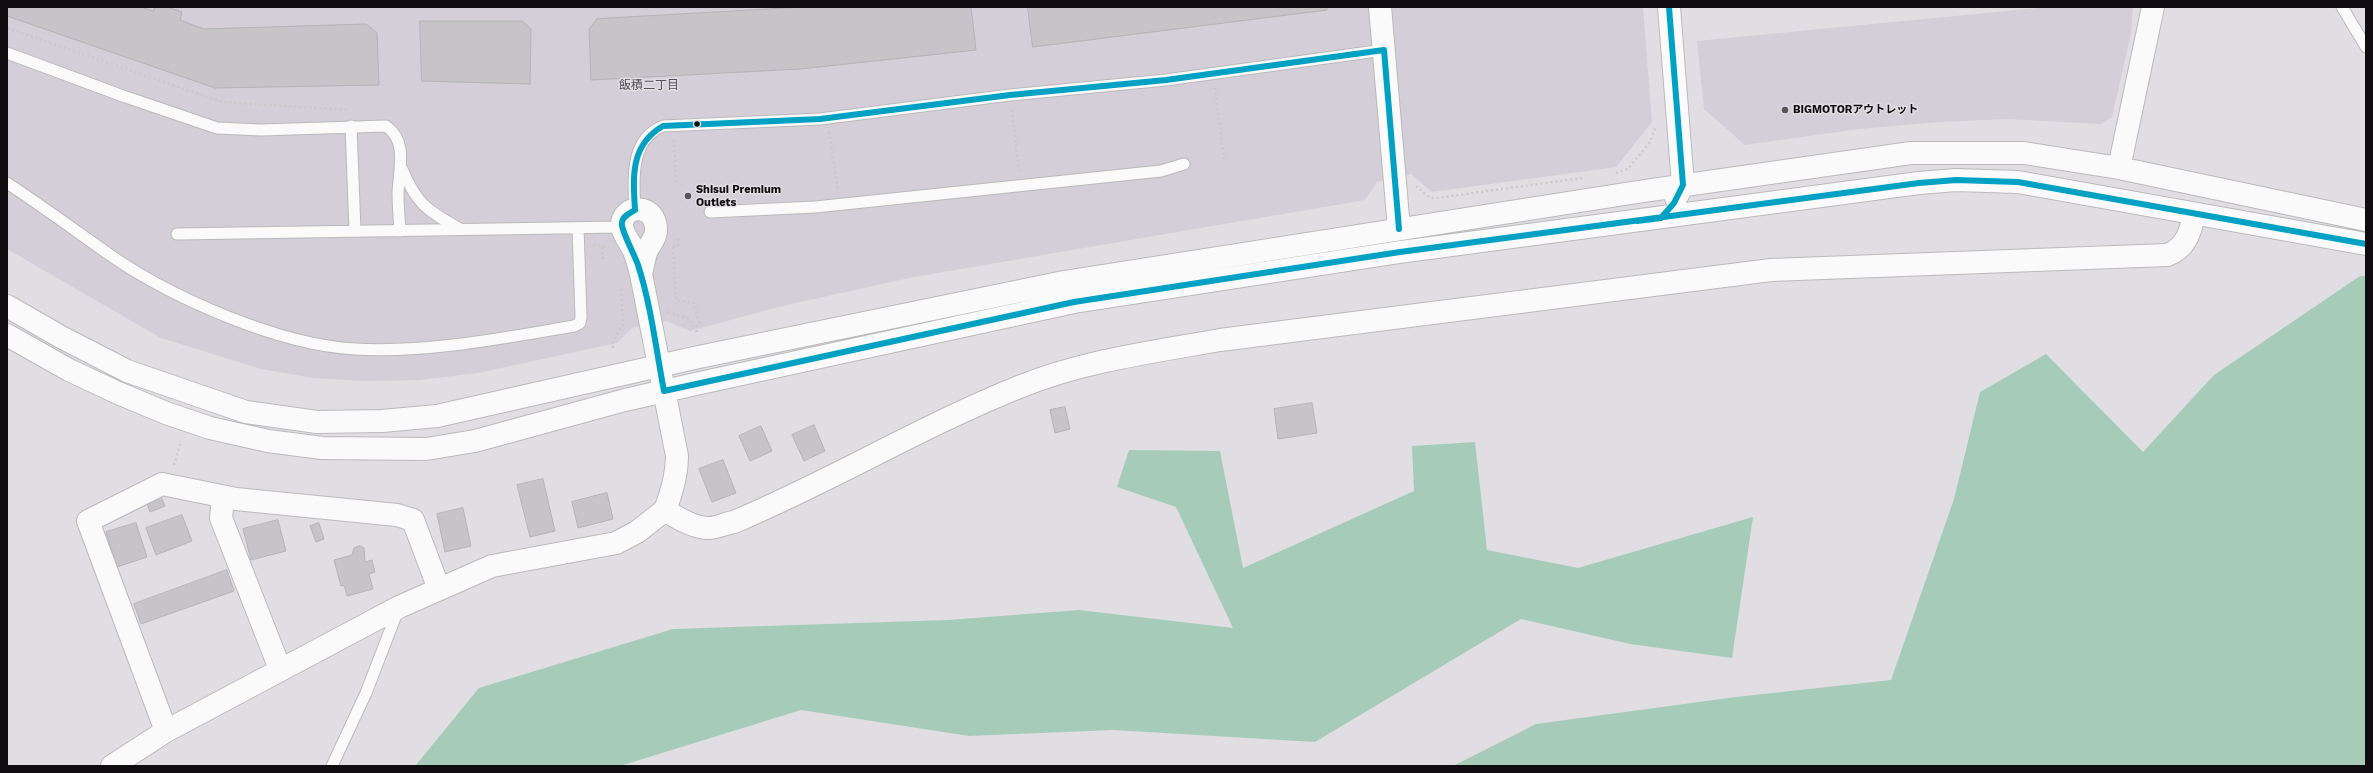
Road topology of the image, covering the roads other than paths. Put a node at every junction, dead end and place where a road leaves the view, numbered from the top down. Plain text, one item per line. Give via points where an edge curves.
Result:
1 (1380, 7) edge
2 (1669, 7) edge
3 (2152, 7) edge
4 (2342, 7) edge
5 (2366, 47) edge
6 (1384, 50) junction
7 (7, 53) edge
8 (351, 126) junction
9 (1184, 164) dead end
10 (401, 166) junction
11 (2120, 168) junction
12 (7, 183) edge
13 (1683, 186) junction
14 (1745, 205) junction
15 (710, 212) dead end
16 (2194, 214) junction
17 (628, 218) junction
18 (1661, 218) junction
19 (2366, 220) edge
20 (578, 228) junction
21 (1399, 229) junction
22 (400, 230) junction
23 (460, 230) junction
24 (355, 231) junction
25 (177, 234) dead end
26 (2366, 244) edge
27 (642, 274) junction
28 (7, 306) edge
29 (7, 335) edge
30 (659, 367) junction
31 (664, 391) junction
32 (223, 496) junction
33 (665, 510) junction
34 (439, 589) junction
35 (399, 607) junction
36 (280, 670) junction
37 (166, 731) junction
38 (112, 766) edge
39 (332, 766) edge

1 - 6 street
2 - 13 street
3 - 11 street
4 - 5 lane
6 - 17 lane via 1166,80 1010,95 820,119 663,126 649,135 639,151
6 - 21 street
7 - 8 lane via 217,128 261,130
8 - 10 lane via 386,126 394,132 398,141
8 - 24 lane
9 - 15 lane via 1160,170 840,204
10 - 22 lane via 398,191
10 - 23 lane via 408,184 422,205
11 - 13 street via 2024,153 1911,152
11 - 19 street
12 - 20 lane via 111,256 166,288 270,333 354,349 425,348 574,326 580,322 581,317
13 - 14 street via 1707,199
13 - 18 street via 1674,203
13 - 21 street
14 - 16 street via 1956,180 2018,182
14 - 18 street
16 - 26 street
16 - 33 street via 2192,227 2182,246 2176,252 2167,255 1771,270 1243,337 1138,354 1072,370 1020,387 734,522 709,528 696,526 676,518
17 - 20 lane
17 - 27 street via 634,252
17 - 27 street via 645,209 650,213 656,226
18 - 31 street via 1400,252 1074,302
20 - 23 lane
21 - 30 street via 1064,282
22 - 23 lane
22 - 24 lane
24 - 25 lane
27 - 30 street
28 - 30 street via 127,371 167,386 246,412 317,422 382,421 436,416
29 - 31 street via 69,370 166,414 210,428 268,441 322,448 426,449 476,441
30 - 31 street
31 - 33 street via 677,462 673,489
32 - 34 street via 397,515 413,520
32 - 36 street via 221,518
32 - 37 street via 162,484 88,522
33 - 34 street via 638,532 616,543 492,566
34 - 35 street
35 - 36 street
35 - 39 lane via 366,693
36 - 37 street
37 - 38 street

